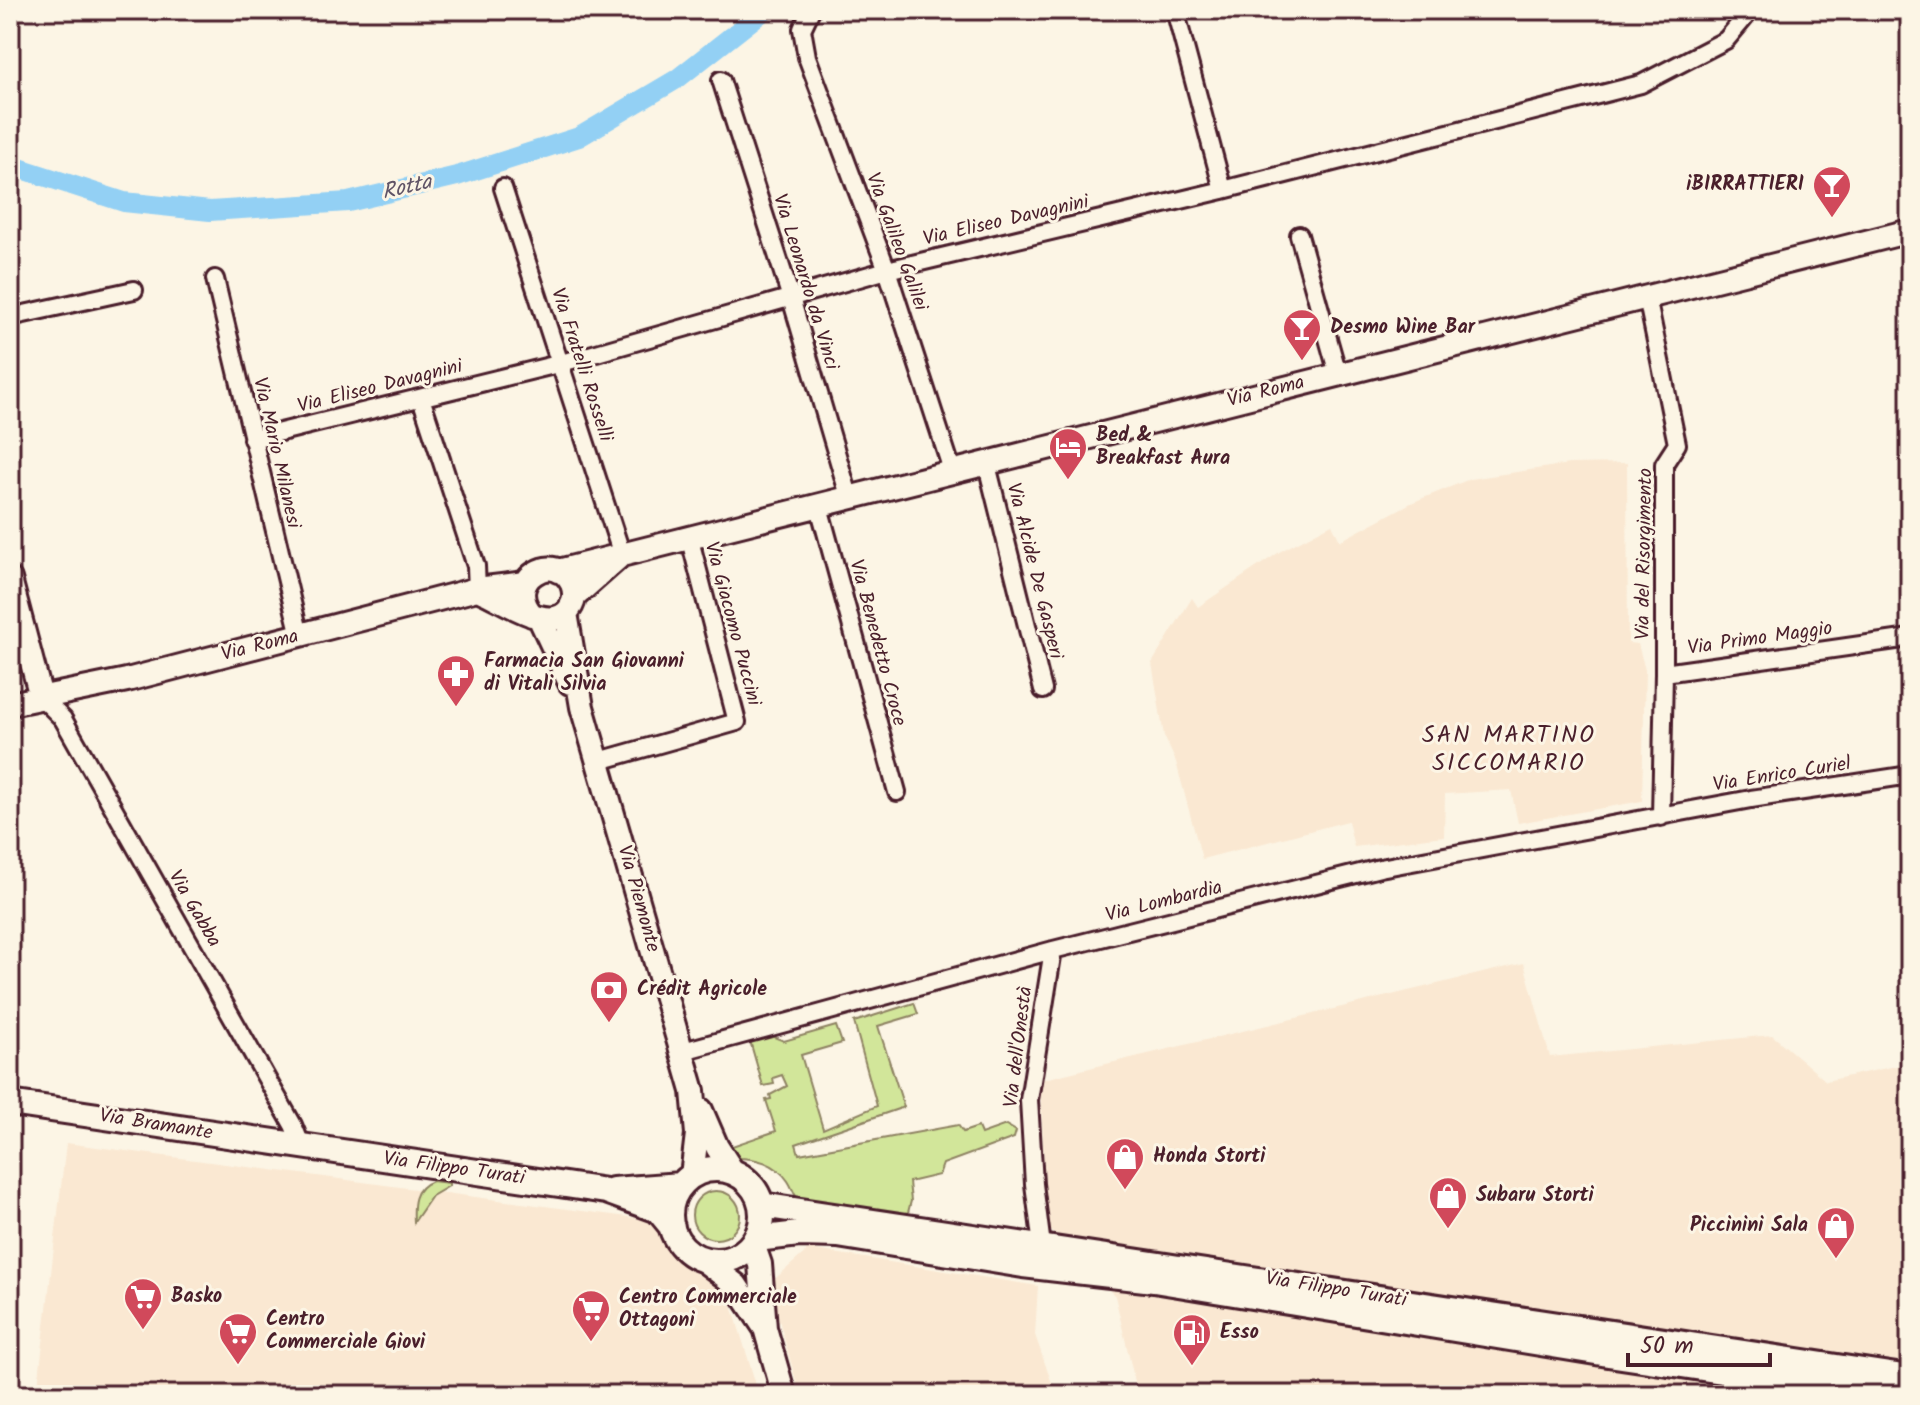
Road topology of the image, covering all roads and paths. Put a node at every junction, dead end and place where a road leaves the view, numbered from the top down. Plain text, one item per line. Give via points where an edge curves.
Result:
1 (811, 10) edge
2 (1175, 10) edge
3 (1751, 10) edge
4 (721, 80) dead end
5 (503, 188) dead end
6 (1223, 190) junction
7 (1910, 231) edge
8 (1299, 235) dead end
9 (887, 270) junction
10 (215, 279) dead end
11 (134, 290) dead end
12 (1647, 297) junction
13 (791, 298) junction
14 (10, 317) edge
15 (558, 364) junction
16 (1338, 374) junction
17 (421, 398) junction
18 (252, 439) junction
19 (986, 461) junction
20 (952, 470) junction
21 (849, 496) junction
22 (818, 503) junction
23 (689, 536) junction
24 (622, 555) junction
25 (558, 571) junction
26 (10, 579) edge
27 (525, 583) junction
28 (477, 589) junction
29 (570, 605) junction
30 (536, 617) junction
31 (300, 636) junction
32 (1910, 638) edge
33 (1664, 673) junction
34 (1043, 690) dead end
35 (41, 697) junction
36 (10, 704) edge
37 (582, 707) junction
38 (599, 761) junction
39 (1910, 775) edge
40 (897, 792) dead end
41 (1661, 817) junction
42 (1053, 950) junction
43 (683, 1051) junction
44 (693, 1091) junction
45 (10, 1103) edge
46 (302, 1147) junction
47 (733, 1172) junction
48 (687, 1180) junction
49 (606, 1191) junction
50 (761, 1205) junction
51 (672, 1227) junction
52 (754, 1242) junction
53 (1042, 1246) junction
54 (703, 1260) junction
55 (765, 1328) junction
56 (1910, 1378) edge
57 (784, 1395) edge
58 (1883, 1395) edge

1 - 9 street, Via Galileo Galilei via 802,29 807,57
2 - 6 street
3 - 6 street, Via Eliseo Davagnini via 1726,40 1641,84
4 - 13 street, Via Leonardo da Vinci
5 - 15 street, Via Fratelli Rosselli
6 - 9 street, Via Eliseo Davagnini
7 - 12 street, Via Roma
8 - 16 street
9 - 13 street, Via Eliseo Davagnini
9 - 20 street, Via Galileo Galilei
10 - 18 street, Via Mario Milanesi
11 - 14 street
12 - 16 street, Via Roma
12 - 33 street, Via del Risorgimento via 1677,444 1664,464
13 - 15 street, Via Eliseo Davagnini
13 - 21 street, Via Leonardo da Vinci
15 - 17 street, Via Eliseo Davagnini
15 - 24 street, Via Fratelli Rosselli
16 - 19 street, Via Roma
17 - 18 street, Via Eliseo Davagnini
17 - 28 street via 476,566
18 - 31 street, Via Mario Milanesi
19 - 20 street, Via Roma
19 - 34 street, Via Alcide De Gasperi
20 - 21 street, Via Roma
21 - 22 street, Via Roma
22 - 23 street, Via Roma
22 - 40 street, Via Benedetto Croce
23 - 24 street, Via Roma
23 - 38 street, Via Giacomo Puccini via 737,722
24 - 25 street, Via Roma
24 - 29 street, Via Roma
25 - 27 street via 543,569
25 - 29 street via 570,581
26 - 35 street
27 - 28 street, Via Roma
27 - 30 street via 523,600
28 - 30 street
28 - 31 street, Via Roma
29 - 30 street via 554,620
29 - 37 street, Via Piemonte
30 - 37 street, Via Piemonte
31 - 35 street, Via Roma
32 - 33 street, Via Primo Maggio
33 - 41 street, Via Primo Maggio
35 - 36 street, Via Roma
35 - 46 street, Via Gabba via 63,719
37 - 38 street, Via Piemonte
38 - 43 street, Via Piemonte
39 - 41 street, Via Enrico Curiel
41 - 42 street, Via Lombardia via 1380,868
42 - 43 street, Via Lombardia
42 - 53 street, Via dell'Onestà via 1029,1100
43 - 44 street, Via Piemonte
44 - 47 street, Via Piemonte
44 - 48 street, Via Piemonte via 697,1134
45 - 46 main road, Via Bramante
46 - 49 main road, Via Filippo Turati
47 - 48 main road via 719,1169
47 - 50 main road via 750,1183
48 - 49 main road, Via Filippo Turati
48 - 51 main road via 671,1205
49 - 51 main road, Via Filippo Turati via 658,1210
50 - 52 main road
50 - 53 main road, Via Filippo Turati
51 - 54 main road via 689,1253
52 - 54 main road via 730,1260
52 - 55 street
52 - 58 main road, Via Filippo Turati via 799,1234 838,1235
53 - 56 main road, Via Filippo Turati
54 - 55 street via 736,1285
55 - 57 street

